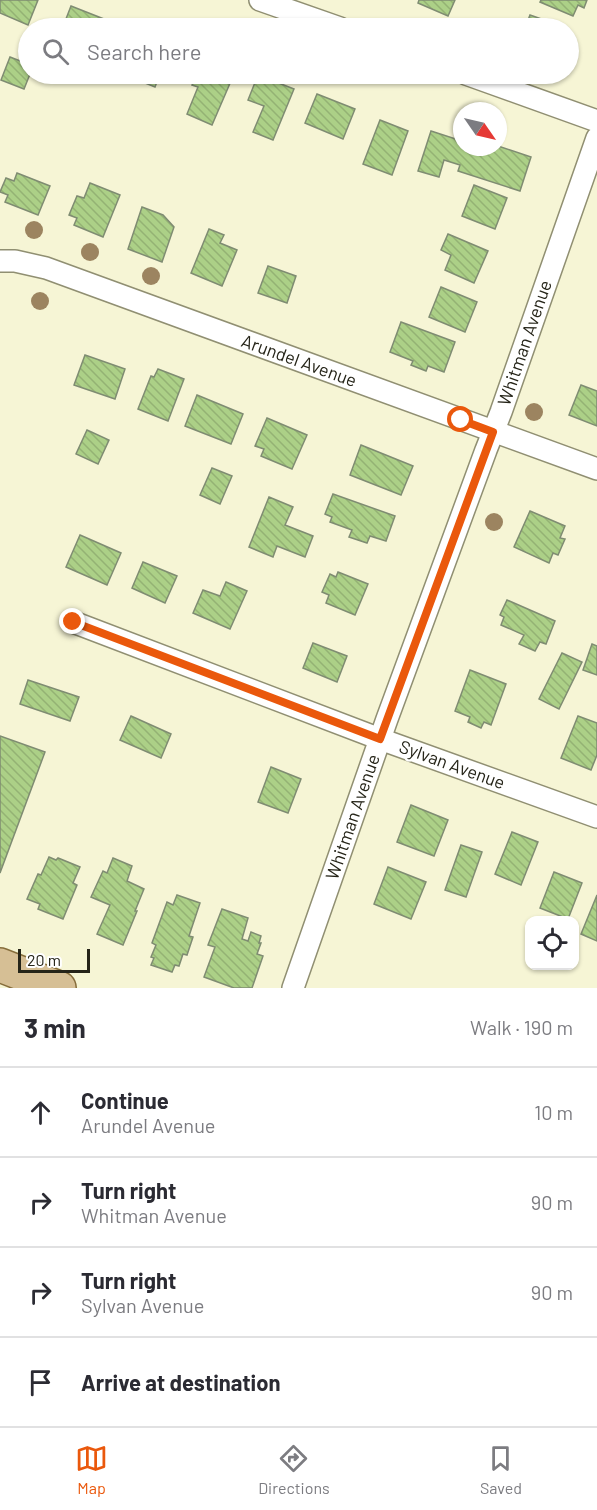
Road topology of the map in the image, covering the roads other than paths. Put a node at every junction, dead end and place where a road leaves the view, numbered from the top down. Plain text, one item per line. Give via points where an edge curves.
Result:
1 (260, 0) edge
2 (311, 18) edge
3 (493, 84) edge
4 (597, 121) edge
5 (597, 138) edge
6 (0, 261) edge
7 (493, 432) junction
8 (597, 469) edge
9 (73, 622) dead end
10 (380, 739) junction
11 (597, 817) edge
12 (0, 965) edge
13 (59, 988) edge
14 (293, 988) edge

1 - 2 street
3 - 4 street
5 - 7 street, Whitman Avenue
6 - 7 street, Arundel Avenue via 46,268
7 - 8 street, Arundel Avenue
7 - 10 street, Whitman Avenue
9 - 10 street, Sylvan Avenue
10 - 11 street, Sylvan Avenue
10 - 14 street, Whitman Avenue
12 - 13 main road

